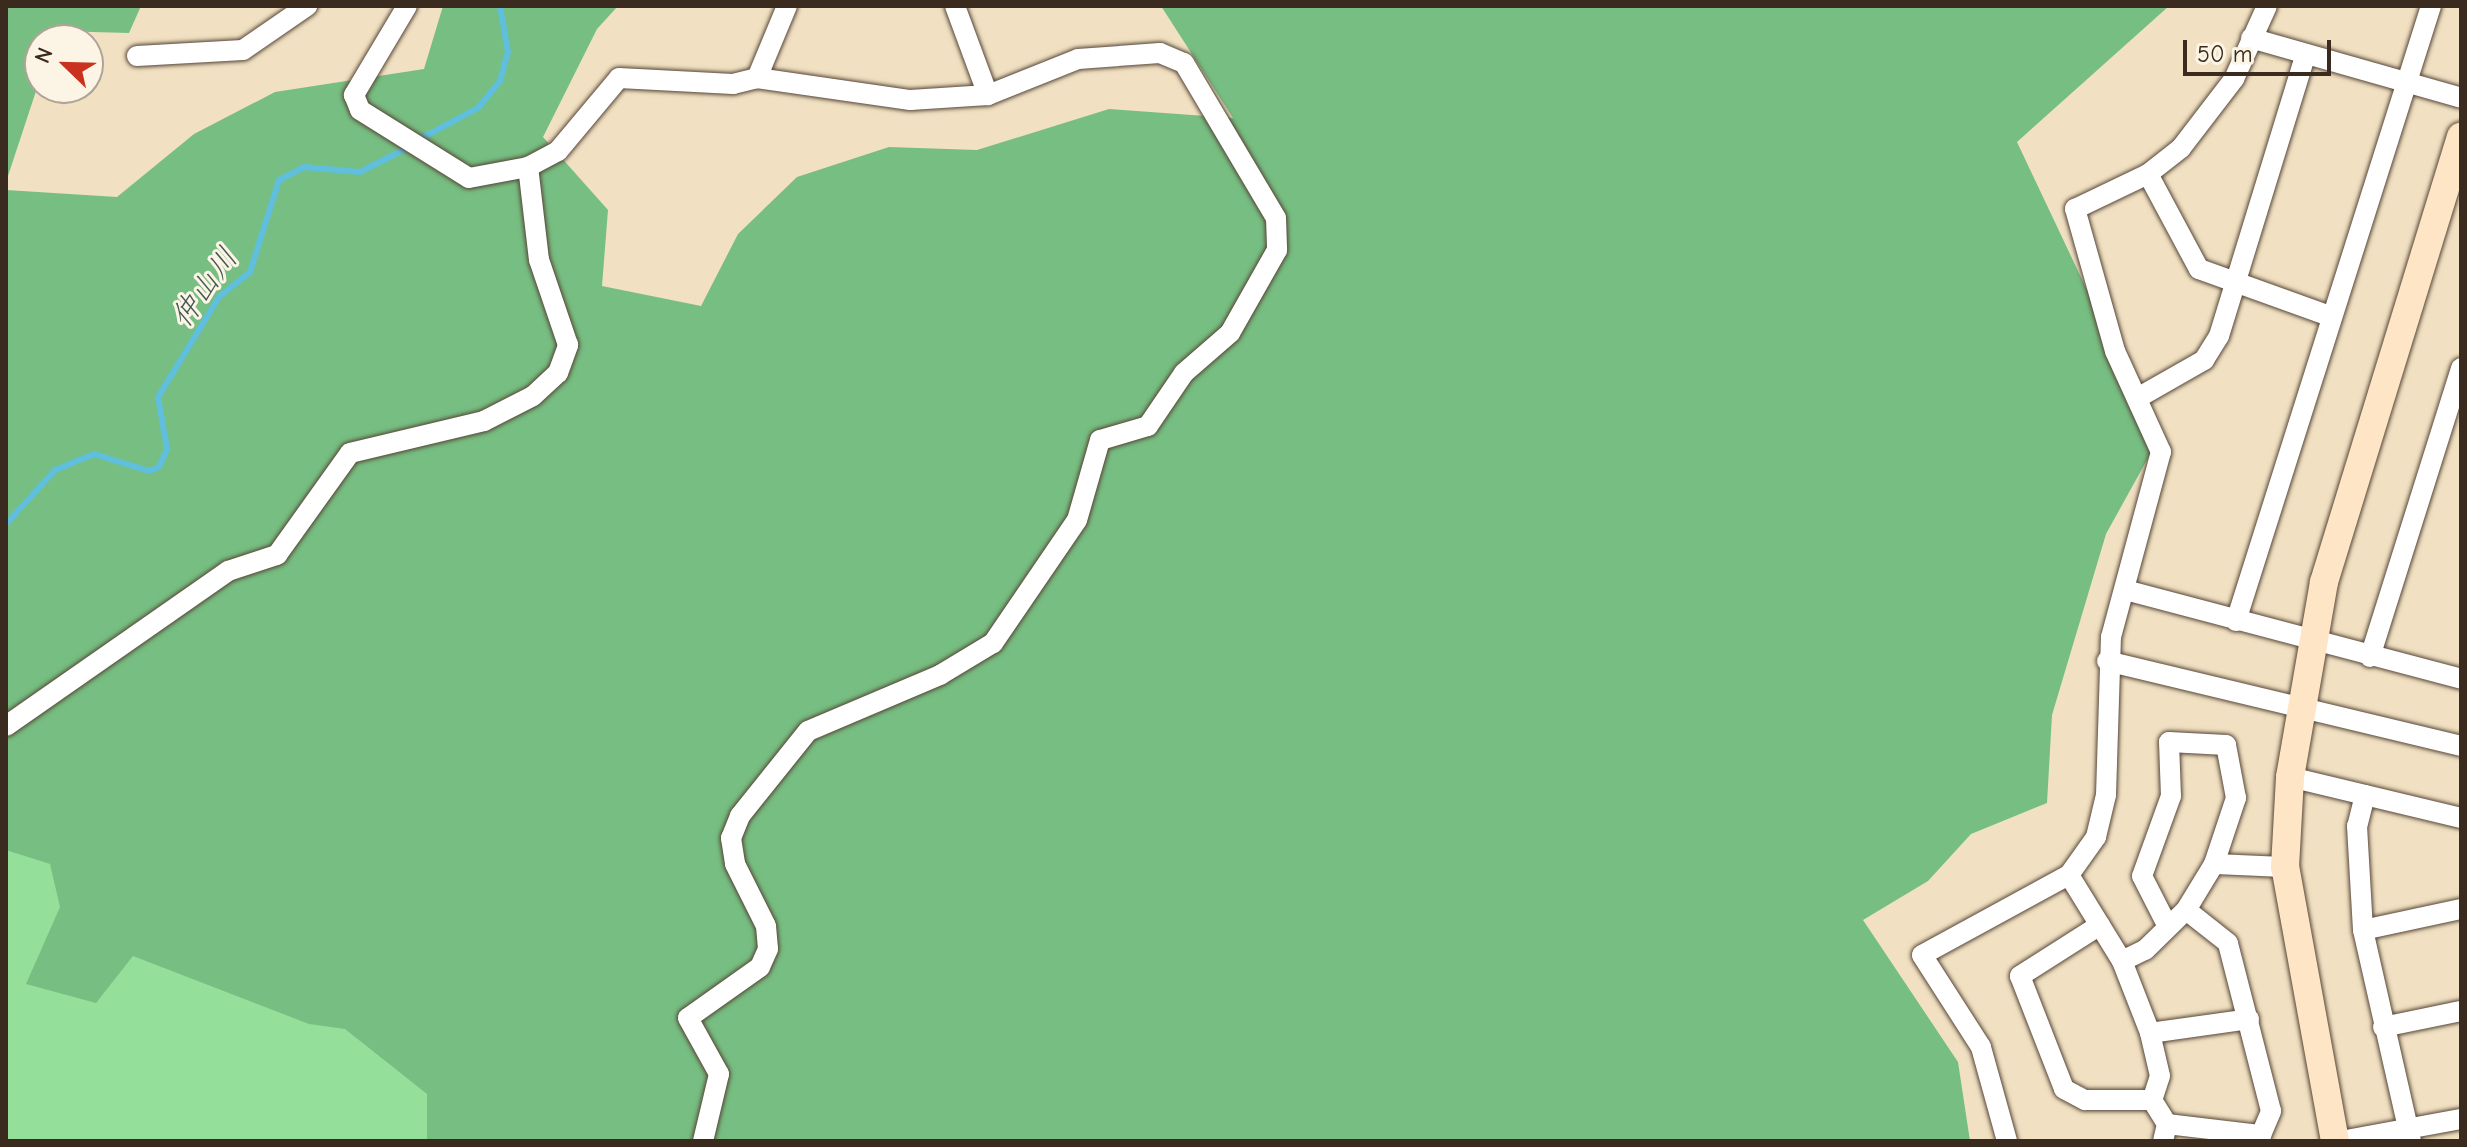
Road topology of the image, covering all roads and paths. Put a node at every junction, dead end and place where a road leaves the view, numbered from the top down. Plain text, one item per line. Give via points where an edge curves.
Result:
1 (307, 6) edge
2 (407, 6) edge
3 (787, 6) edge
4 (955, 6) edge
5 (2267, 6) edge
6 (2431, 6) edge
7 (2251, 38) junction
8 (2306, 54) junction
9 (137, 56) dead end
10 (757, 78) junction
11 (2407, 82) junction
12 (988, 95) junction
13 (2461, 98) edge
14 (2461, 137) edge
15 (528, 167) junction
16 (2148, 174) junction
17 (2233, 286) junction
18 (2332, 317) junction
19 (2461, 368) edge
20 (2141, 396) junction
21 (2125, 590) junction
22 (2236, 621) junction
23 (2309, 642) junction
24 (2370, 657) junction
25 (2107, 661) junction
26 (2461, 679) edge
27 (2299, 712) junction
28 (6, 726) edge
29 (2461, 746) edge
30 (2290, 777) junction
31 (2365, 795) junction
32 (2461, 818) edge
33 (2214, 864) junction
34 (2285, 867) junction
35 (2069, 875) junction
36 (2461, 909) edge
37 (2186, 910) junction
38 (2166, 923) junction
39 (2100, 925) junction
40 (2363, 930) junction
41 (2122, 961) junction
42 (2461, 1011) edge
43 (2249, 1019) junction
44 (2383, 1027) junction
45 (2150, 1033) junction
46 (2152, 1100) junction
47 (2461, 1119) edge
48 (2165, 1132) edge
49 (2410, 1136) edge
50 (703, 1141) edge
51 (2007, 1141) edge
52 (2338, 1141) edge

1 - 9 street via 243,50
2 - 15 street via 360,77 354,95 360,110 469,178
3 - 10 street
4 - 12 street
5 - 7 street
6 - 11 street
7 - 8 street
7 - 16 street via 2212,114
8 - 11 street
8 - 17 street
10 - 12 street via 910,100
10 - 15 street via 733,84 619,78 576,138
11 - 13 street
11 - 18 street
12 - 50 street via 1078,59 1160,53 1184,63 1257,177 1276,218 1277,250 1230,333 1184,373 1160,415 1148,426 1100,440 1077,520 993,643 940,675 808,731 740,816 731,838 735,864 766,926 768,949 760,967 688,1018 719,1074
14 - 23 street
15 - 28 street via 539,260 568,345 558,373 533,396 484,421 350,453 277,555 228,571
16 - 17 street via 2199,269
16 - 20 street via 2075,209 2115,351
17 - 18 street
17 - 20 street via 2204,360
18 - 22 street
19 - 24 street
20 - 21 street via 2161,452
21 - 22 street
21 - 25 street
22 - 23 street
23 - 24 street
23 - 27 street
24 - 26 street
25 - 27 street
25 - 35 street via 2106,795 2096,837
27 - 29 street
27 - 30 street
30 - 31 street
30 - 34 street
31 - 32 street
31 - 40 street via 2357,826
33 - 34 street
33 - 37 street
33 - 38 street via 2236,798 2226,745 2169,742 2171,796 2142,876
34 - 52 street
35 - 39 street
35 - 51 street via 1922,955 1981,1047
36 - 40 street
37 - 38 street
37 - 43 street via 2228,943
38 - 41 street via 2145,950
39 - 41 street
39 - 46 street via 2020,976 2064,1089 2085,1100
40 - 44 street
41 - 45 street
42 - 44 street
43 - 45 street
43 - 48 street via 2271,1111 2261,1135
44 - 49 street
45 - 46 street via 2160,1076
46 - 48 street
47 - 49 street
49 - 52 street

